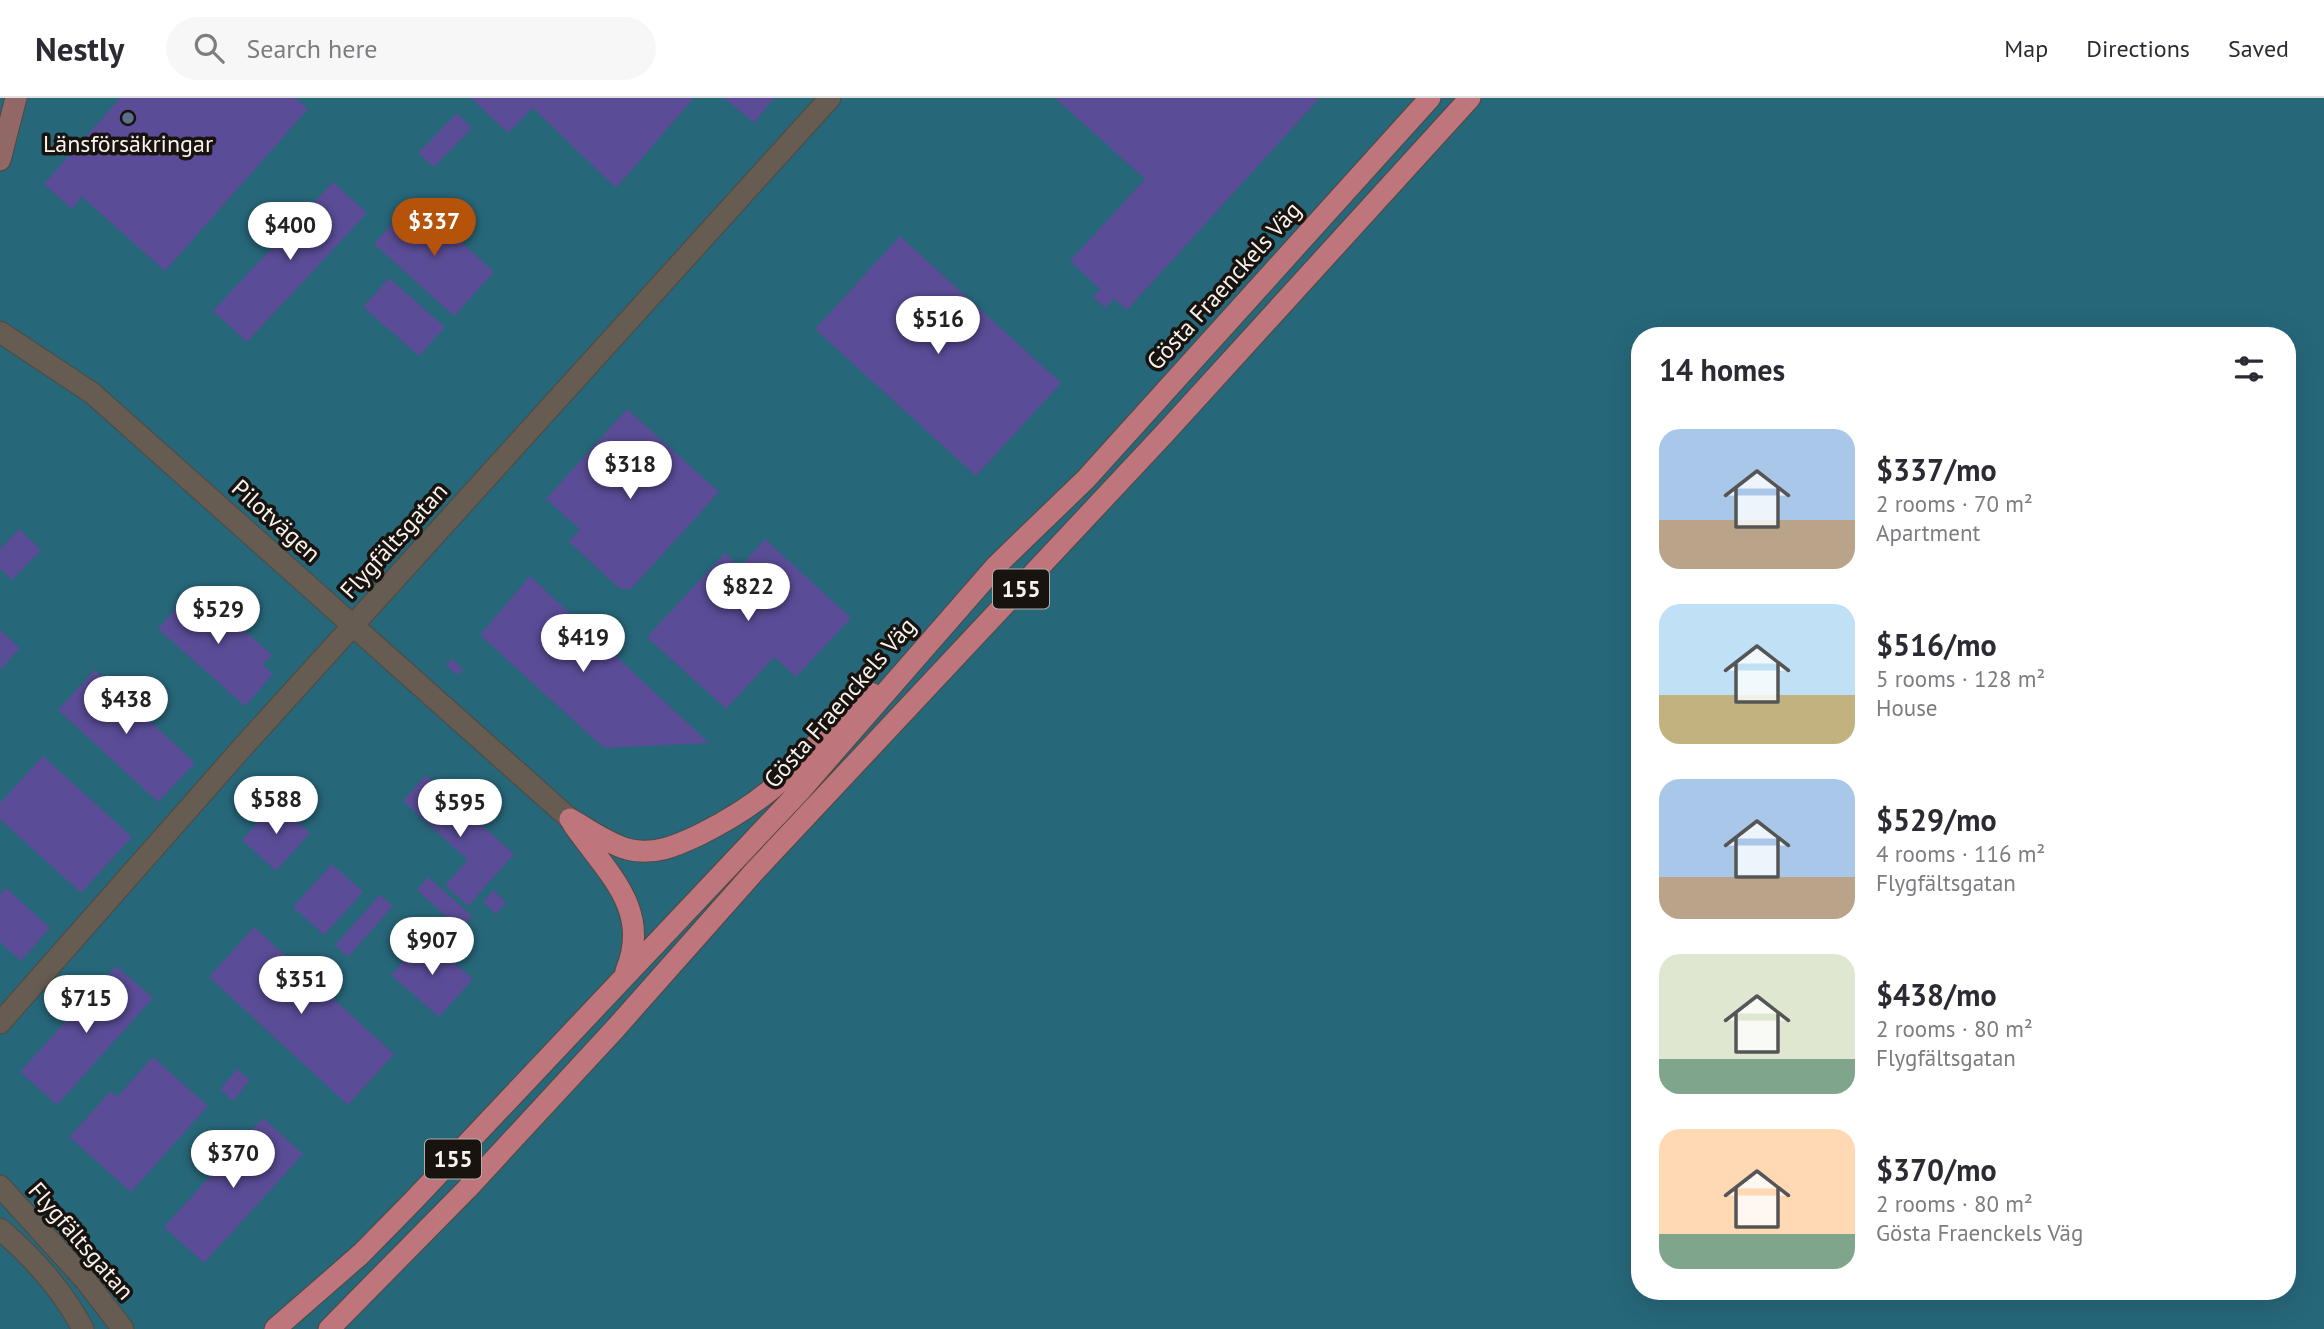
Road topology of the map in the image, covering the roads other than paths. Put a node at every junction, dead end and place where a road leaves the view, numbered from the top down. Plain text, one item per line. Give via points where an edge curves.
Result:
1 (16, 98) edge
2 (831, 98) edge
3 (1430, 98) edge
4 (1470, 98) edge
5 (0, 160) edge
6 (0, 332) edge
7 (353, 625) junction
8 (899, 675) junction
9 (570, 819) junction
10 (622, 979) junction
11 (0, 1023) edge
12 (0, 1186) edge
13 (0, 1229) edge
14 (83, 1329) edge
15 (123, 1329) edge
16 (275, 1329) edge
17 (329, 1329) edge

1 - 5 street
2 - 7 street, Flygfältsgatan
3 - 8 main road, Gösta Fraenckels Väg / 155 via 1086,479 997,565
4 - 17 main road, Gösta Fraenckels Väg / 155 via 467,1189
6 - 7 street, Pilotvägen via 80,384
7 - 9 street, Pilotvägen
7 - 11 street, Flygfältsgatan
8 - 9 main road via 861,699 765,795 737,816 686,841 655,852 634,850
8 - 10 main road, Gösta Fraenckels Väg / 155 via 799,793
9 - 10 main road via 632,911 636,940
10 - 16 main road, Gösta Fraenckels Väg / 155 via 361,1254
12 - 15 street, Flygfältsgatan via 86,1280
13 - 14 street, Flygfältsgatan via 52,1280

